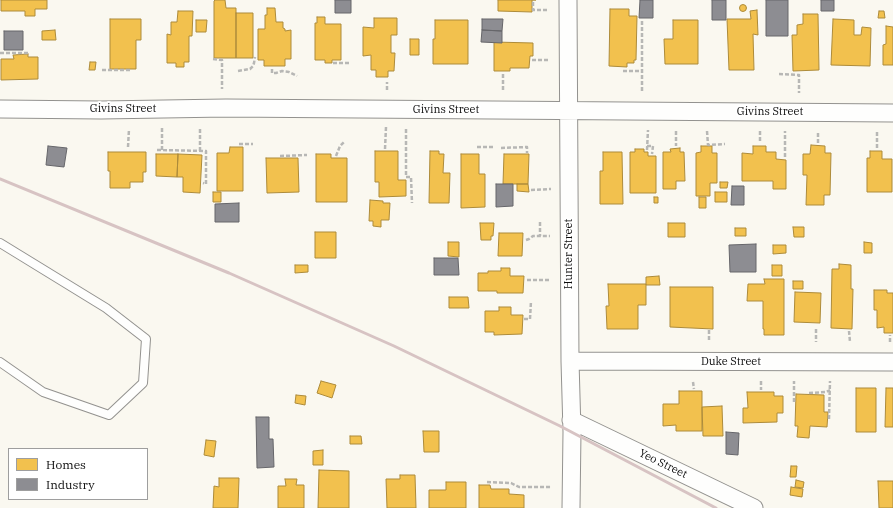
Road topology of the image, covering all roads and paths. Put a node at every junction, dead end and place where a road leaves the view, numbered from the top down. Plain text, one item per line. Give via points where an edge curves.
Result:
1 (568, 0) edge
2 (533, 2) dead end
3 (555, 10) dead end
4 (642, 21) dead end
5 (0, 53) edge
6 (30, 53) dead end
7 (255, 56) dead end
8 (213, 59) dead end
9 (532, 60) dead end
10 (554, 60) dead end
11 (334, 63) dead end
12 (350, 63) dead end
13 (272, 69) dead end
14 (102, 70) dead end
15 (131, 70) dead end
16 (238, 71) dead end
17 (623, 71) dead end
18 (642, 71) junction
19 (503, 73) dead end
20 (779, 74) dead end
21 (297, 76) dead end
22 (222, 89) dead end
23 (503, 96) dead end
24 (642, 96) dead end
25 (799, 96) dead end
26 (0, 109) edge
27 (568, 110) junction
28 (893, 113) edge
29 (648, 124) dead end
30 (760, 124) dead end
31 (785, 124) dead end
32 (129, 125) dead end
33 (162, 125) dead end
34 (200, 125) dead end
35 (406, 125) dead end
36 (676, 125) dead end
37 (707, 125) dead end
38 (386, 126) dead end
39 (877, 131) dead end
40 (344, 142) dead end
41 (760, 143) dead end
42 (239, 144) dead end
43 (253, 144) dead end
44 (725, 144) dead end
45 (128, 146) dead end
46 (647, 146) junction
47 (676, 146) dead end
48 (477, 147) dead end
49 (493, 147) dead end
50 (501, 148) dead end
51 (385, 149) dead end
52 (157, 150) dead end
53 (162, 150) junction
54 (647, 150) dead end
55 (877, 150) dead end
56 (200, 151) junction
57 (527, 153) dead end
58 (652, 154) dead end
59 (307, 155) dead end
60 (280, 156) dead end
61 (336, 156) dead end
62 (785, 157) dead end
63 (203, 184) dead end
64 (555, 189) dead end
65 (531, 190) dead end
66 (412, 203) dead end
67 (540, 222) dead end
68 (540, 236) junction
69 (555, 236) dead end
70 (526, 240) dead end
71 (0, 243) edge
72 (526, 280) dead end
73 (554, 280) dead end
74 (531, 301) dead end
75 (524, 320) dead end
76 (816, 329) dead end
77 (709, 330) dead end
78 (849, 331) dead end
79 (890, 334) dead end
80 (709, 341) dead end
81 (816, 342) dead end
82 (850, 342) dead end
83 (890, 342) dead end
84 (570, 361) junction
85 (0, 362) edge
86 (893, 362) edge
87 (761, 381) dead end
88 (794, 381) dead end
89 (830, 381) dead end
90 (693, 382) dead end
91 (694, 389) dead end
92 (761, 390) dead end
93 (830, 390) junction
94 (809, 393) dead end
95 (794, 402) dead end
96 (829, 419) dead end
97 (571, 420) junction
98 (488, 482) dead end
99 (555, 488) dead end
100 (571, 508) edge
101 (754, 508) edge

1 - 27 street, Hunter Street
2 - 3 path via 533,10
4 - 18 path
5 - 6 path
7 - 16 path via 250,69
8 - 22 path via 222,60
9 - 10 path
11 - 12 path
13 - 21 path via 272,73 282,71
14 - 15 path
17 - 18 path
18 - 24 path
19 - 23 path
20 - 25 path via 799,75
26 - 27 street, Givins Street
27 - 28 street, Givins Street
27 - 84 street, Hunter Street
29 - 46 path
30 - 41 path
31 - 62 path
32 - 45 path
33 - 53 path
34 - 56 path
35 - 66 path via 406,178 411,177
36 - 47 path
37 - 44 path via 708,145
38 - 51 path
39 - 55 path
40 - 61 path
42 - 43 path
46 - 54 path
46 - 58 path via 653,146
48 - 49 path
50 - 57 path via 527,147
52 - 53 path
53 - 56 path
56 - 63 path via 206,151 206,184
59 - 60 path
64 - 65 path
67 - 68 path
68 - 69 path
68 - 70 path
71 - 85 lane via 106,308 146,339 143,383 109,415 43,392
72 - 73 path
74 - 75 path via 530,319
76 - 81 path
77 - 80 path
78 - 82 path
79 - 83 path
84 - 86 street, Duke Street
84 - 97 street, Hunter Street
87 - 92 path
88 - 95 path
89 - 93 path
90 - 91 path
93 - 94 path
93 - 96 path
97 - 100 street, Hunter Street
97 - 101 street, Yeo Street
98 - 99 path via 511,483 519,487

